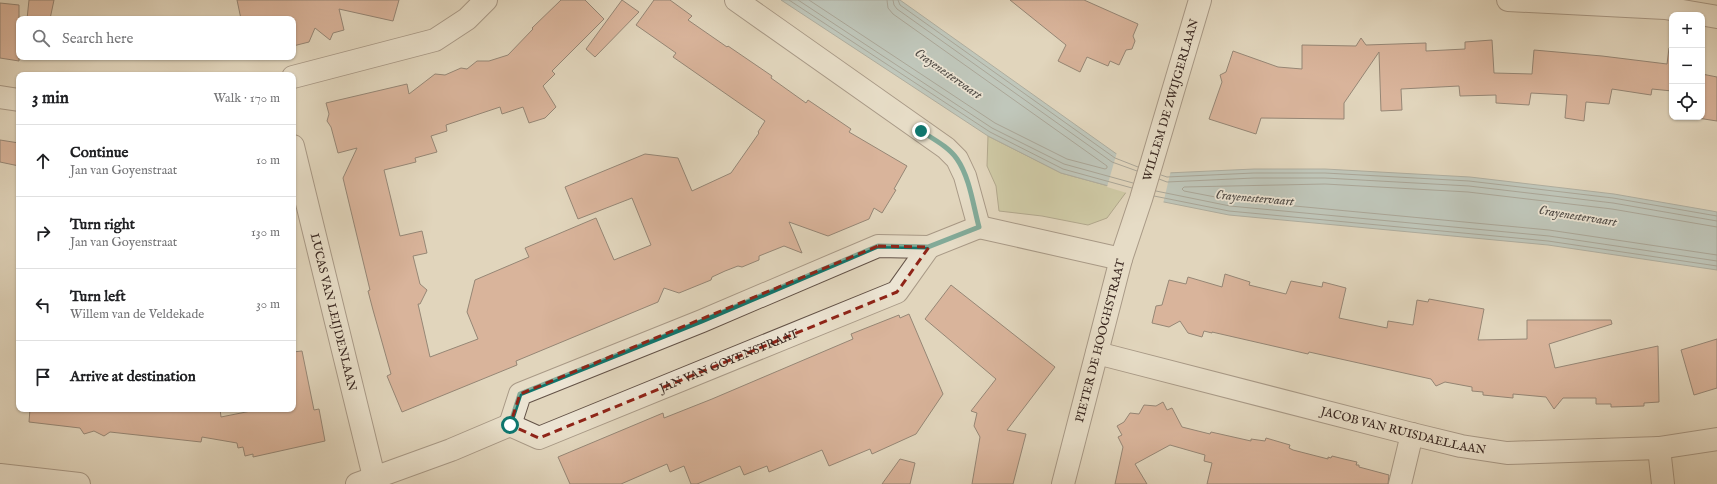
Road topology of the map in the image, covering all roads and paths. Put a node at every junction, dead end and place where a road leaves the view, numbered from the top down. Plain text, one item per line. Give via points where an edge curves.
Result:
1 (486, 0) edge
2 (736, 0) edge
3 (1200, 0) edge
4 (1508, 0) edge
5 (1717, 17) edge
6 (296, 76) edge
7 (0, 97) edge
8 (16, 100) edge
9 (296, 160) edge
10 (1141, 199) joint
11 (979, 227) junction
12 (928, 247) junction
13 (1121, 259) junction
14 (1097, 354) junction
15 (502, 428) junction
16 (1412, 434) junction
17 (1717, 439) edge
18 (1659, 448) junction
19 (0, 475) edge
20 (365, 481) edge
21 (79, 484) edge
22 (1064, 484) edge
23 (1400, 484) edge
24 (1663, 484) edge

1 - 6 street via 467,19 435,40
2 - 11 street via 946,148 957,159 965,176
3 - 10 street, WILLEM DE ZWIJGERLAAN
4 - 5 street via 1665,8
7 - 8 street
9 - 20 street, LUCAS VAN LEIJDENLAAN
10 - 13 street, PIETER DE HOOGHSTRAAT
11 - 12 street
11 - 13 street
12 - 15 street via 878,246 702,321 520,394
12 - 15 street, JAN VAN GOYENSTRAAT via 897,292 539,438
13 - 14 street, PIETER DE HOOGHSTRAAT
14 - 16 street, JACOB VAN RUISDAELLAAN
14 - 22 street, PIETER DE HOOGHSTRAAT
15 - 20 street via 451,450
16 - 18 street, JACOB VAN RUISDAELLAAN via 1461,446 1507,453
16 - 23 street
17 - 18 street, JACOB VAN RUISDAELLAAN
18 - 24 street
19 - 21 street

